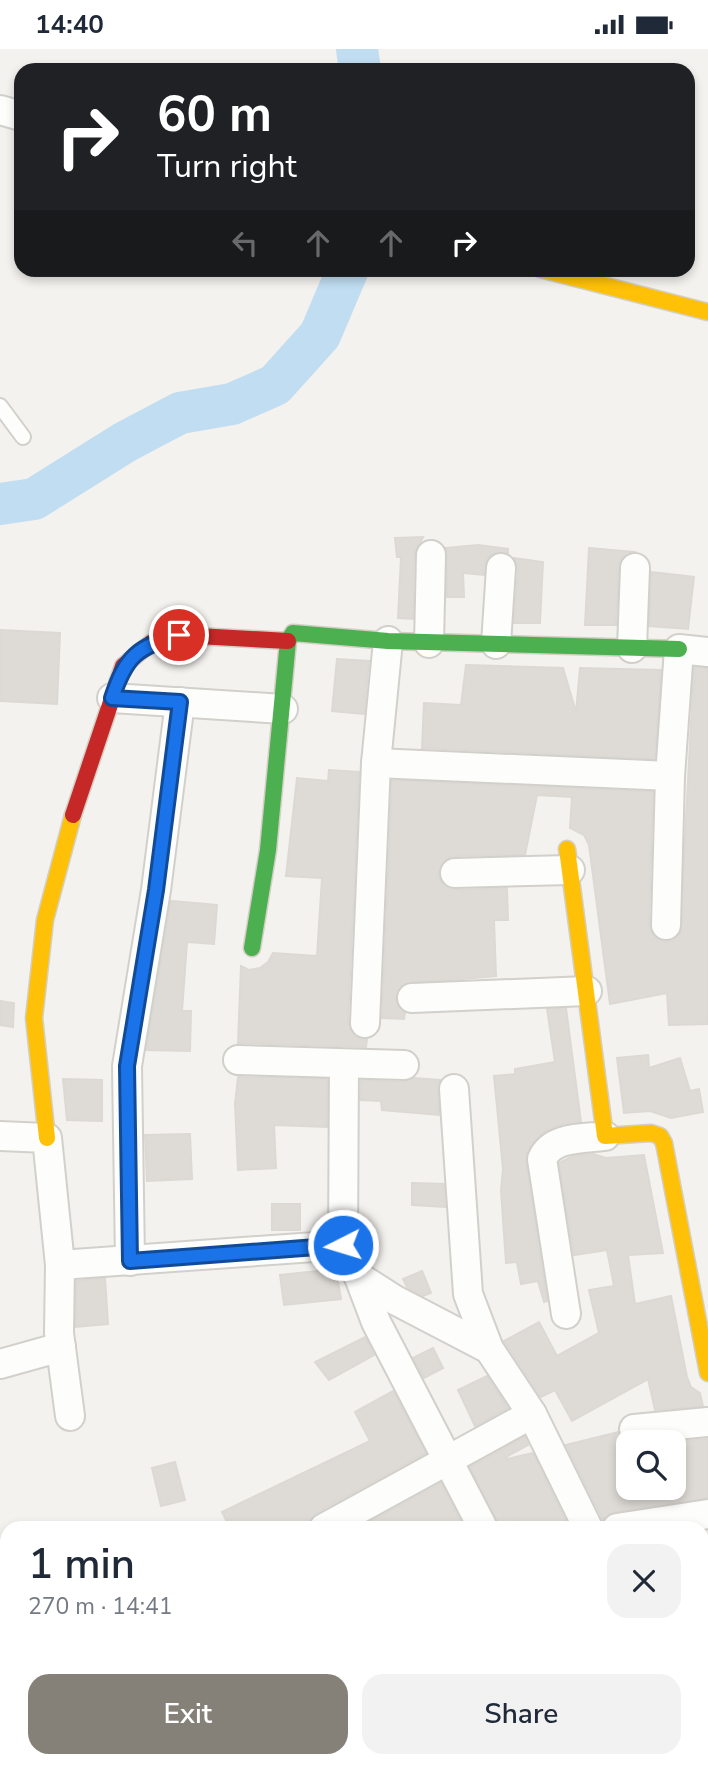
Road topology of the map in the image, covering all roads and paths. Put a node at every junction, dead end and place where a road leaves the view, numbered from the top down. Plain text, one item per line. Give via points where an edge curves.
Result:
1 (571, 277) edge
2 (708, 312) edge
3 (0, 406) edge
4 (23, 437) dead end
5 (432, 555) dead end
6 (500, 568) dead end
7 (635, 568) dead end
8 (288, 641) junction
9 (388, 641) junction
10 (429, 643) junction
11 (496, 645) junction
12 (632, 648) junction
13 (679, 649) junction
14 (708, 652) edge
15 (112, 698) junction
16 (180, 702) junction
17 (283, 709) junction
18 (376, 763) junction
19 (670, 776) junction
20 (569, 860) joint
21 (455, 873) dead end
22 (666, 925) dead end
23 (252, 948) dead end
24 (587, 991) junction
25 (412, 997) dead end
26 (365, 1023) dead end
27 (238, 1060) dead end
28 (344, 1064) junction
29 (404, 1065) dead end
30 (454, 1089) dead end
31 (0, 1136) edge
32 (605, 1136) junction
33 (47, 1138) junction
34 (343, 1245) junction
35 (130, 1261) junction
36 (60, 1265) junction
37 (359, 1277) junction
38 (566, 1314) dead end
39 (61, 1347) junction
40 (489, 1349) junction
41 (0, 1364) edge
42 (708, 1373) edge
43 (532, 1414) junction
44 (70, 1416) dead end
45 (708, 1422) edge
46 (634, 1429) dead end
47 (447, 1463) junction
48 (708, 1514) edge
49 (337, 1521) edge
50 (479, 1521) edge
51 (585, 1521) edge
52 (662, 1521) edge

1 - 2 street
3 - 4 lane
5 - 10 street
6 - 11 street
7 - 12 street
8 - 9 street via 293,633 307,632
8 - 15 street via 179,635 151,643 123,666
8 - 17 street
9 - 10 street
9 - 18 street
10 - 11 street
11 - 12 street
12 - 13 street
13 - 14 street
13 - 19 street
15 - 16 street
15 - 33 street via 68,830 45,920 34,1018
16 - 17 street
16 - 35 street via 127,1066
17 - 23 street
18 - 19 street
18 - 26 street
19 - 22 street
20 - 21 street
20 - 24 street
24 - 25 street
24 - 32 street
27 - 28 street
28 - 29 street
28 - 34 street
30 - 40 street via 468,1294
31 - 33 street
32 - 38 street via 558,1142 546,1149 541,1159
32 - 42 street via 651,1133 664,1143
33 - 36 street
34 - 35 street
34 - 37 street
35 - 36 street
36 - 39 street
37 - 40 street
37 - 47 street via 366,1303
39 - 41 street
39 - 44 street
40 - 43 street
43 - 47 street
43 - 51 street
45 - 46 street
47 - 49 street
47 - 50 street
48 - 52 street

